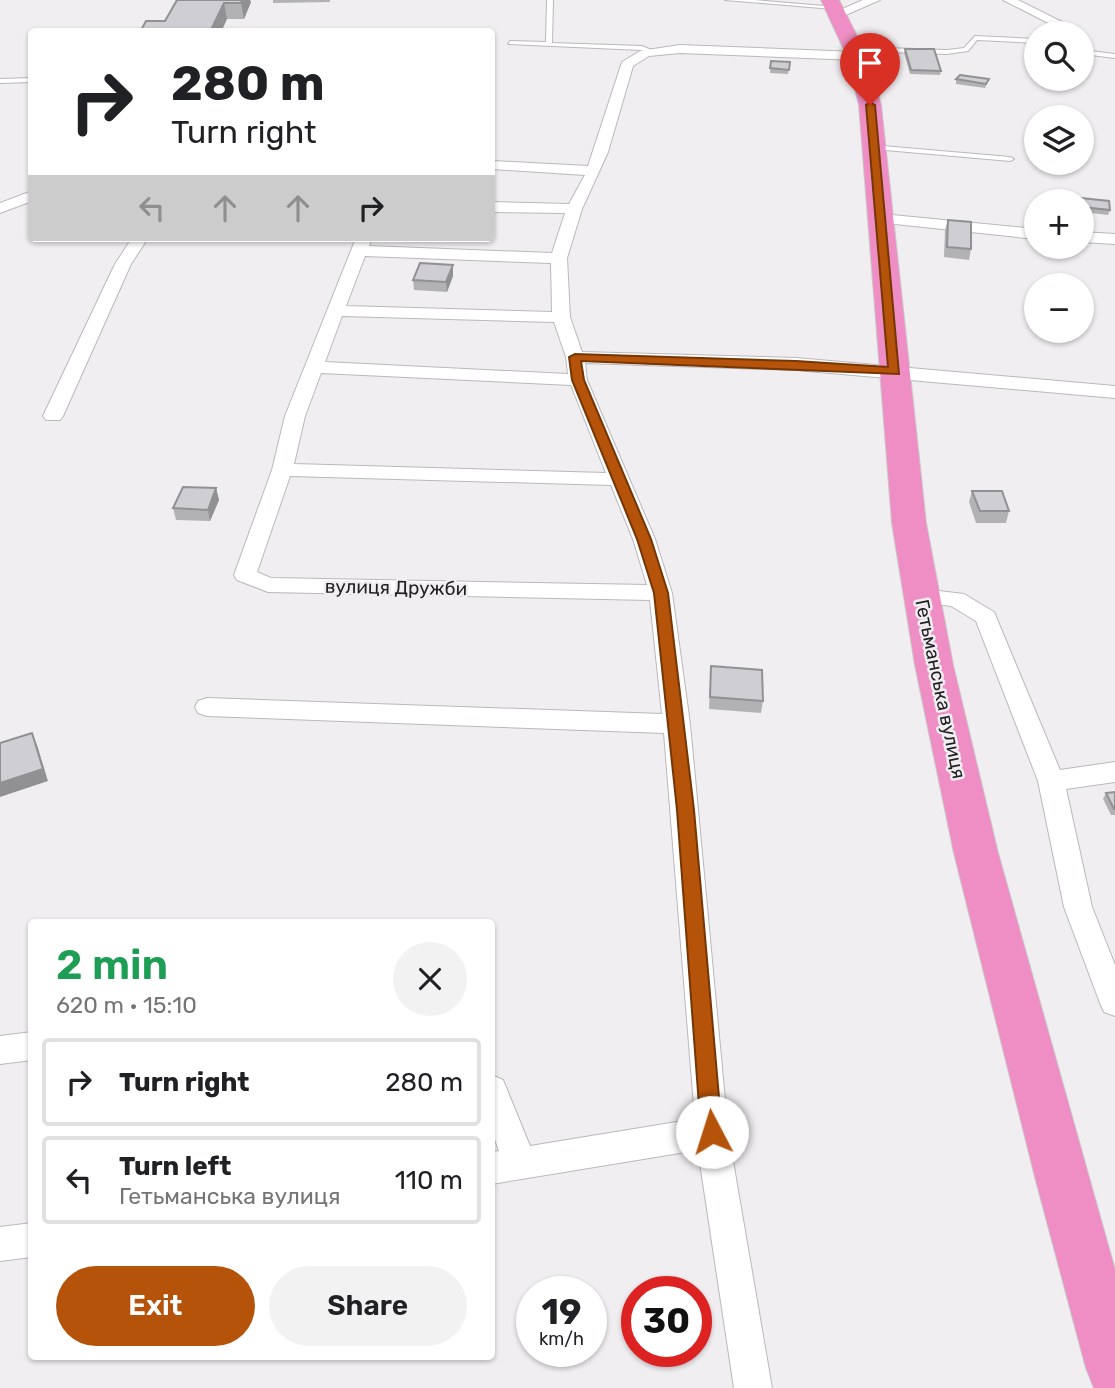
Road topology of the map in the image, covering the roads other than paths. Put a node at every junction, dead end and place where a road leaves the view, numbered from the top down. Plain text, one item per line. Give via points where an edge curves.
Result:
1 (550, 0) edge
2 (728, 0) edge
3 (874, 0) edge
4 (1009, 0) edge
5 (833, 7) edge
6 (1044, 21) edge
7 (1024, 40) edge
8 (510, 43) dead end
9 (549, 44) junction
10 (651, 51) junction
11 (855, 53) junction
12 (1094, 53) edge
13 (1115, 56) edge
14 (28, 80) edge
15 (0, 81) edge
16 (874, 147) junction
17 (1010, 159) dead end
18 (495, 165) edge
19 (594, 171) junction
20 (28, 197) edge
21 (495, 207) edge
22 (0, 208) edge
23 (573, 209) junction
24 (881, 219) junction
25 (1024, 233) edge
26 (1094, 238) edge
27 (1115, 239) edge
28 (137, 242) edge
29 (362, 245) edge
30 (559, 258) junction
31 (335, 311) junction
32 (561, 317) junction
33 (314, 367) junction
34 (577, 368) junction
35 (895, 371) junction
36 (1115, 391) edge
37 (53, 416) dead end
38 (282, 470) junction
39 (617, 479) junction
40 (661, 593) junction
41 (922, 596) junction
42 (207, 708) dead end
43 (677, 724) junction
44 (1115, 772) edge
45 (1051, 781) junction
46 (1115, 1003) edge
47 (28, 1046) edge
48 (0, 1050) edge
49 (495, 1105) edge
50 (712, 1132) junction
51 (507, 1166) edge
52 (28, 1240) edge
53 (0, 1244) edge
54 (1115, 1368) edge
55 (752, 1388) edge

1 - 9 lane
2 - 5 lane
3 - 5 street
4 - 6 street
5 - 11 highway, Гетьманська вулиця
7 - 11 lane via 975,38 960,52
8 - 9 lane
9 - 10 lane
10 - 11 street
10 - 19 street via 627,65
11 - 16 highway, Гетьманська вулиця via 870,105
12 - 13 lane
14 - 15 lane
16 - 17 lane
16 - 24 highway, Гетьманська вулиця
18 - 19 street
19 - 23 street
20 - 22 street
21 - 23 street
23 - 30 street
24 - 25 street
24 - 35 highway, Гетьманська вулиця
26 - 27 street
28 - 37 street via 122,264
29 - 30 street, вулиця Дружби
29 - 31 street, вулиця Дружби
30 - 32 street
31 - 32 street
31 - 33 street, вулиця Дружби
32 - 34 street
33 - 34 street
33 - 38 street, вулиця Дружби via 295,416
34 - 35 street via 782,364
34 - 39 street
35 - 36 street
35 - 41 highway, Гетьманська вулиця via 909,523
38 - 39 street
38 - 40 street, вулиця Дружби via 245,575 268,585
39 - 40 street via 644,539
40 - 43 street
41 - 45 street via 956,598 986,617
41 - 54 highway, Гетьманська вулиця via 976,853
42 - 43 street
43 - 50 street
44 - 45 street
45 - 46 street via 1078,907
47 - 48 street
49 - 51 street
50 - 51 street
50 - 55 street
52 - 53 street

